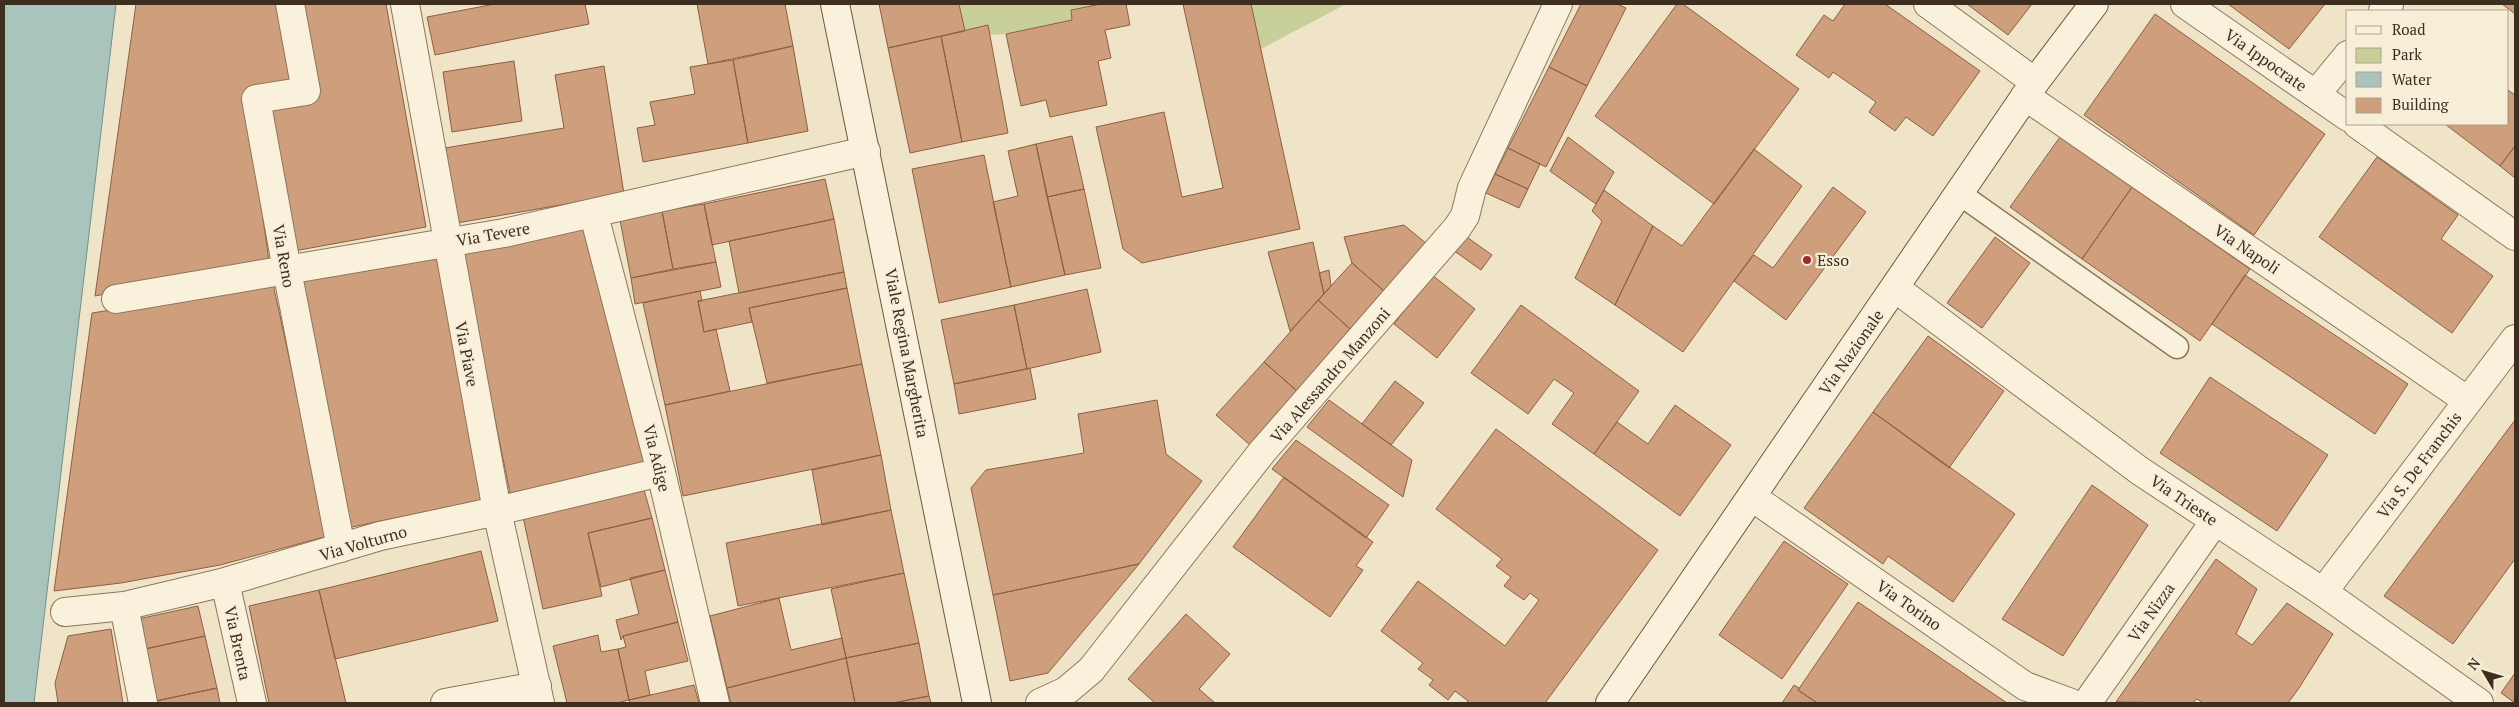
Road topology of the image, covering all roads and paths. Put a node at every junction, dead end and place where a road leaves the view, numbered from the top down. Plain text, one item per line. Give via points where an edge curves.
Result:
1 (290, 4) edge
2 (405, 4) edge
3 (835, 4) edge
4 (1558, 4) edge
5 (1928, 4) edge
6 (2094, 4) edge
7 (2185, 4) edge
8 (2346, 57) edge
9 (2030, 89) junction
10 (2316, 94) junction
11 (2346, 116) edge
12 (2359, 125) edge
13 (866, 151) junction
14 (1960, 194) junction
15 (594, 214) junction
16 (2515, 236) edge
17 (446, 242) junction
18 (287, 270) junction
19 (1895, 288) junction
20 (116, 299) dead end
21 (2515, 339) edge
22 (2177, 347) dead end
23 (2468, 401) junction
24 (661, 472) junction
25 (1752, 497) junction
26 (497, 511) junction
27 (2216, 521) junction
28 (341, 548) junction
29 (225, 582) junction
30 (2322, 592) junction
31 (124, 606) junction
32 (65, 612) dead end
33 (538, 695) edge
34 (143, 703) edge
35 (252, 703) edge
36 (445, 703) edge
37 (715, 703) edge
38 (977, 703) edge
39 (1040, 703) edge
40 (1610, 703) edge
41 (2070, 703) edge
42 (2088, 703) edge
43 (2479, 703) edge

1 - 18 street, Via Reno via 306,91 256,99
2 - 17 street, Via Piave
3 - 13 street, Viale Regina Margherita
4 - 39 street, Via Alessandro Manzoni via 1472,188 1465,216 1457,228 1262,452 1091,670 1066,691
5 - 9 street, Via Napoli
6 - 9 street, Via Nazionale
7 - 10 street, Via Ippocrate
8 - 10 street
9 - 14 street, Via Nazionale
9 - 23 street, Via Napoli
10 - 11 street, Via Ippocrate
12 - 16 street
13 - 15 street, Via Tevere
13 - 38 street, Viale Regina Margherita
14 - 19 street, Via Nazionale
14 - 22 lane
15 - 17 street, Via Tevere
15 - 24 street, Via Adige
17 - 18 street, Via Tevere
17 - 26 street, Via Piave
18 - 20 street, Via Tevere
18 - 28 street, Via Reno
19 - 25 street, Via Nazionale
19 - 27 street, Via Trieste via 2140,471
21 - 23 street, Via S. De Franchis
23 - 30 street, Via S. De Franchis
24 - 26 street, Via Volturno
24 - 37 street, Via Adige
25 - 40 street, Via Nazionale
25 - 41 street, Via Torino via 2025,686
26 - 28 street, Via Volturno via 380,536
26 - 33 street, Via Piave
27 - 30 street, Via Trieste
27 - 42 street, Via Nizza
28 - 29 street, Via Volturno
29 - 31 street, Via Volturno
29 - 35 street, Via Brenta
30 - 43 street, Via Trieste
31 - 32 street, Via Volturno
31 - 34 street
33 - 36 street

